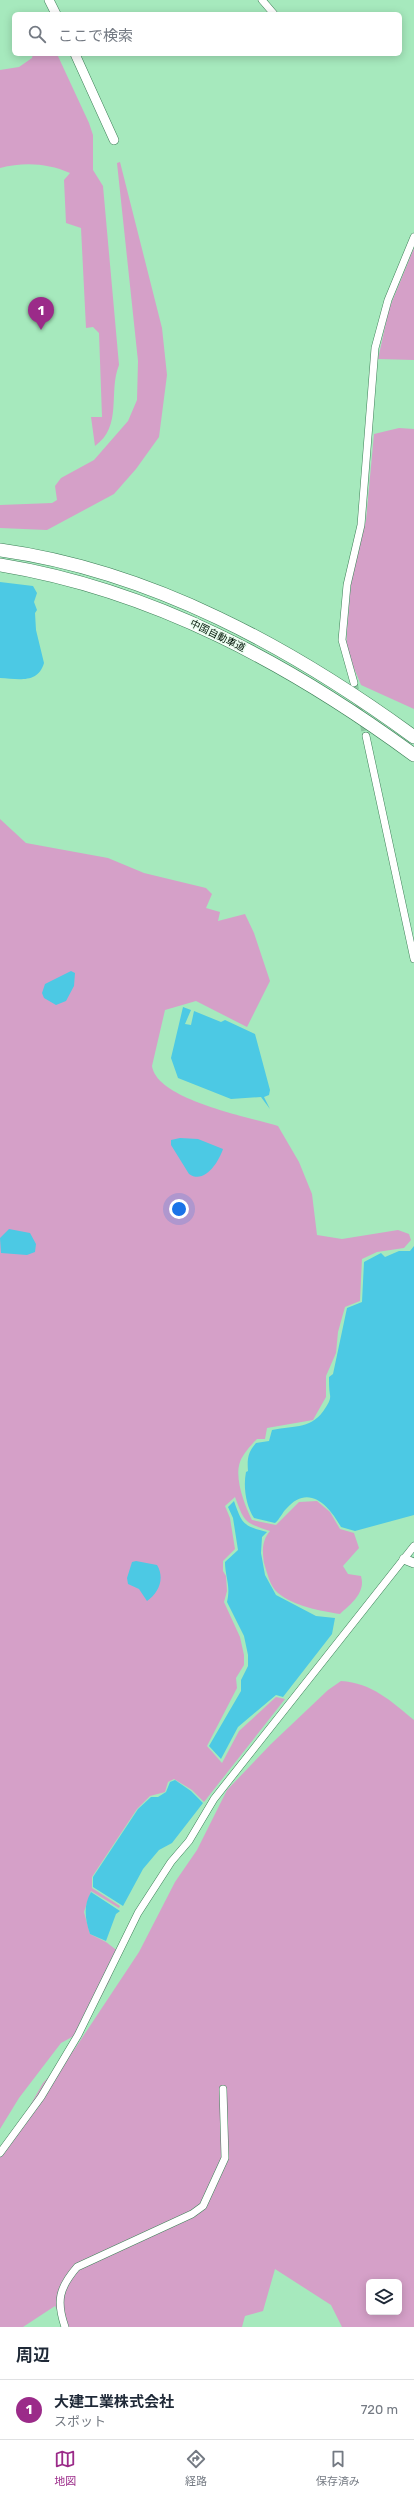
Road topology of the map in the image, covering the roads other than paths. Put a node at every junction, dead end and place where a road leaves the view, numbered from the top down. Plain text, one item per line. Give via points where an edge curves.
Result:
1 (49, 0) edge
2 (262, 0) edge
3 (55, 12) edge
4 (272, 12) edge
5 (76, 56) edge
6 (114, 140) dead end
7 (414, 237) edge
8 (0, 550) edge
9 (0, 565) edge
10 (354, 683) tunnel mouth
11 (366, 736) tunnel mouth
12 (414, 738) edge
13 (414, 755) edge
14 (414, 959) edge
15 (414, 1546) edge
16 (404, 1559) junction
17 (414, 1563) edge
18 (224, 2089) dead end
19 (0, 2153) edge
20 (65, 2327) edge

1 - 3 street
2 - 4 street
5 - 6 street
7 - 10 street via 388,300 375,348 361,525 347,585 342,640
8 - 12 highway, 中国自動車道 via 66,563 108,575 197,608 291,657
9 - 13 highway, 中国自動車道 via 60,576 101,588 191,622 269,662 333,699
11 - 14 street
15 - 16 street
16 - 17 street
16 - 19 street via 214,1799 189,1841 171,1862 138,1913 74,2041 41,2097
18 - 20 street via 225,2158 208,2198 192,2214 77,2267 68,2278 59,2302

